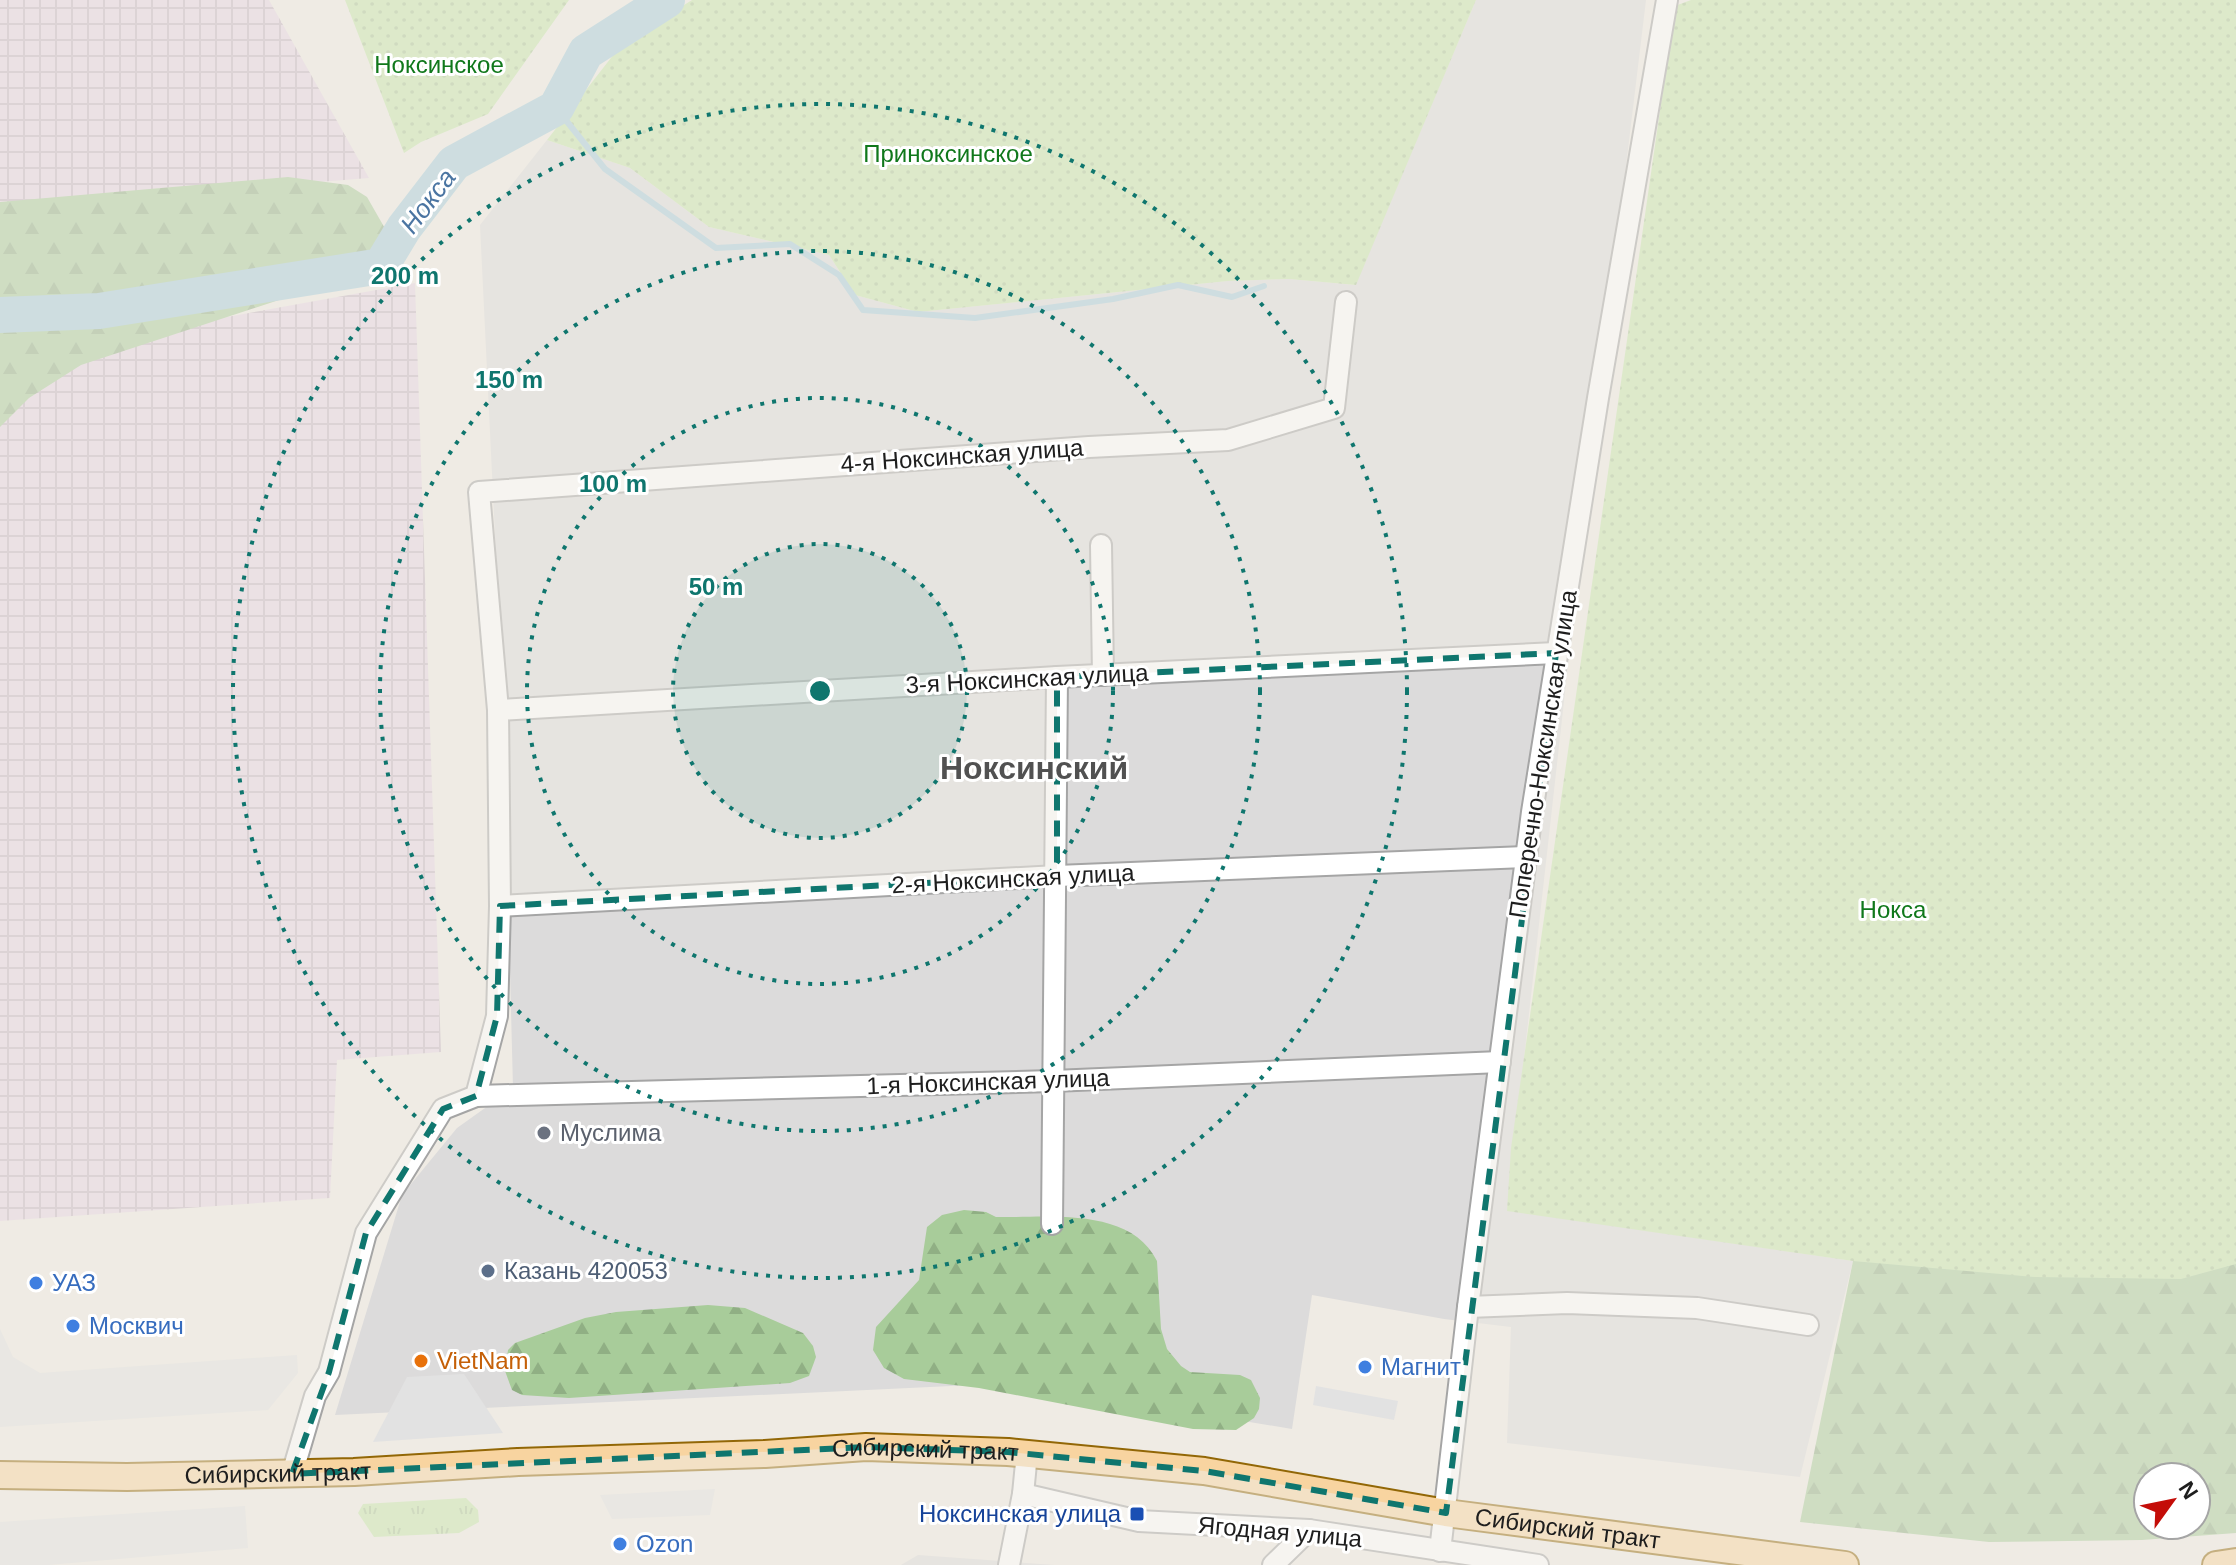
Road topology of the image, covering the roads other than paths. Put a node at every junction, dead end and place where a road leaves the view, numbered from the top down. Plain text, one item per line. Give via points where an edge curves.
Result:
1 (1667, 0) edge
2 (1346, 302) dead end
3 (1101, 545) dead end
4 (1556, 653) junction
5 (1103, 675) junction
6 (1057, 677) junction
7 (498, 710) junction
8 (1525, 857) junction
9 (1057, 876) junction
10 (500, 906) junction
11 (1500, 1062) junction
12 (1053, 1081) junction
13 (476, 1096) junction
14 (1052, 1224) dead end
15 (1468, 1307) junction
16 (1808, 1325) dead end
17 (1027, 1453) junction
18 (292, 1474) junction
19 (0, 1475) edge
20 (1023, 1494) junction
21 (1446, 1513) junction
22 (1309, 1530) junction
23 (1440, 1551) junction
24 (2236, 1562) edge
25 (1009, 1565) edge
26 (1273, 1565) edge
27 (1538, 1565) edge
28 (1845, 1565) edge
29 (2216, 1565) edge

1 - 4 street, Поперечно-Ноксинская улица
2 - 7 street, 4-я Ноксинская улица via 1334,408 1228,440 479,492
3 - 5 street
4 - 5 street, 3-я Ноксинская улица
4 - 8 street, Поперечно-Ноксинская улица
5 - 6 street, 3-я Ноксинская улица
6 - 7 street, 3-я Ноксинская улица
6 - 9 street
7 - 10 street
8 - 9 street, 2-я Ноксинская улица
8 - 11 street, Поперечно-Ноксинская улица
9 - 10 street, 2-я Ноксинская улица
9 - 12 street
10 - 13 street via 497,1016
11 - 12 street, 1-я Ноксинская улица
11 - 15 street, Поперечно-Ноксинская улица
12 - 13 street, 1-я Ноксинская улица
12 - 14 street
13 - 18 street via 443,1109 366,1233 329,1372 315,1396
15 - 16 street via 1567,1303 1697,1308
15 - 21 street, Поперечно-Ноксинская улица
17 - 18 main road, Сибирский тракт via 866,1447
17 - 20 street
17 - 21 main road, Сибирский тракт via 1204,1471
18 - 19 main road, Сибирский тракт
20 - 22 street, Ягодная улица via 1139,1521
20 - 25 street
21 - 23 street, Поперечно-Ноксинская улица
21 - 28 main road, Сибирский тракт
22 - 23 street, Ягодная улица
22 - 26 street
23 - 27 street, Ягодная улица
24 - 29 main road

